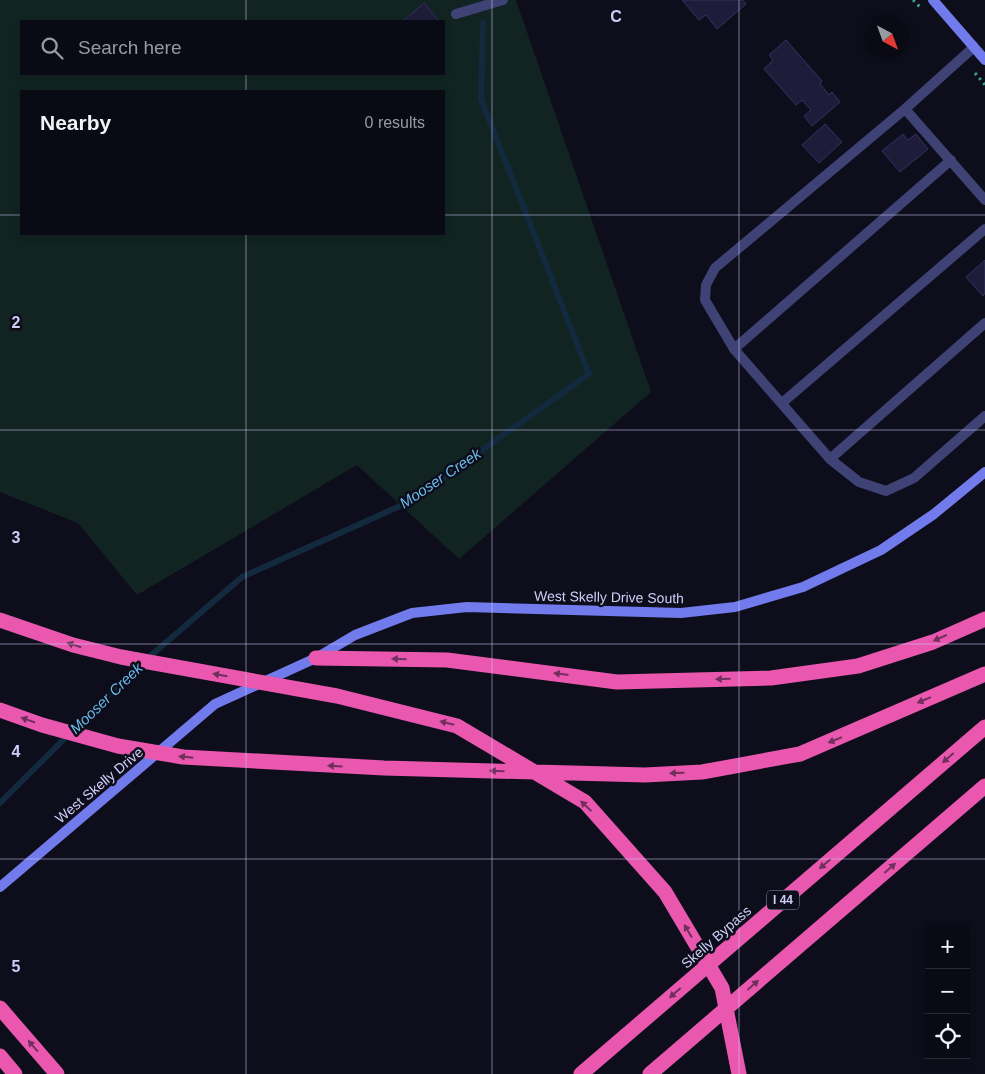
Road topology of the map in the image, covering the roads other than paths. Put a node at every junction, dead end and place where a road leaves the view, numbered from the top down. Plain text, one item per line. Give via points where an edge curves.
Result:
1 (503, 0) edge
2 (933, 0) edge
3 (456, 14) dead end
4 (974, 47) junction
5 (985, 60) edge
6 (905, 109) junction
7 (951, 160) junction
8 (985, 200) edge
9 (985, 229) edge
10 (985, 323) edge
11 (734, 349) junction
12 (782, 403) junction
13 (985, 416) edge
14 (830, 459) junction
15 (985, 472) edge
16 (985, 619) edge
17 (0, 620) edge
18 (316, 658) junction
19 (985, 674) edge
20 (215, 704) joint
21 (0, 710) edge
22 (985, 727) edge
23 (985, 786) edge
24 (0, 887) edge
25 (4, 1014) edge
26 (0, 1056) edge
27 (15, 1074) edge
28 (57, 1074) edge
29 (581, 1074) edge
30 (650, 1074) edge
31 (739, 1074) edge

1 - 3 lane
2 - 4 street
4 - 5 street
4 - 6 lane
6 - 7 lane
6 - 11 lane via 715,268 706,286 705,300
7 - 8 lane
7 - 11 lane
9 - 12 lane
10 - 14 lane
11 - 12 lane
12 - 14 lane
13 - 14 lane via 914,478 886,491 859,482
15 - 18 street, West Skelly Drive South via 934,514 881,550 803,587 735,608 681,613 467,607 412,613 355,635
16 -> 18 highway via 933,642 858,666 771,678 617,682 447,660
31 -> 17 highway via 722,988 664,892 585,802 457,726 337,696 121,657 73,645
18 - 20 street, West Skelly Drive South
19 -> 21 highway via 800,754 702,772 645,775 384,768 184,757 118,746
20 - 24 street, West Skelly Drive
22 -> 29 highway, Skelly Bypass / I 44
30 -> 23 highway
28 -> 25 highway
26 - 27 highway

